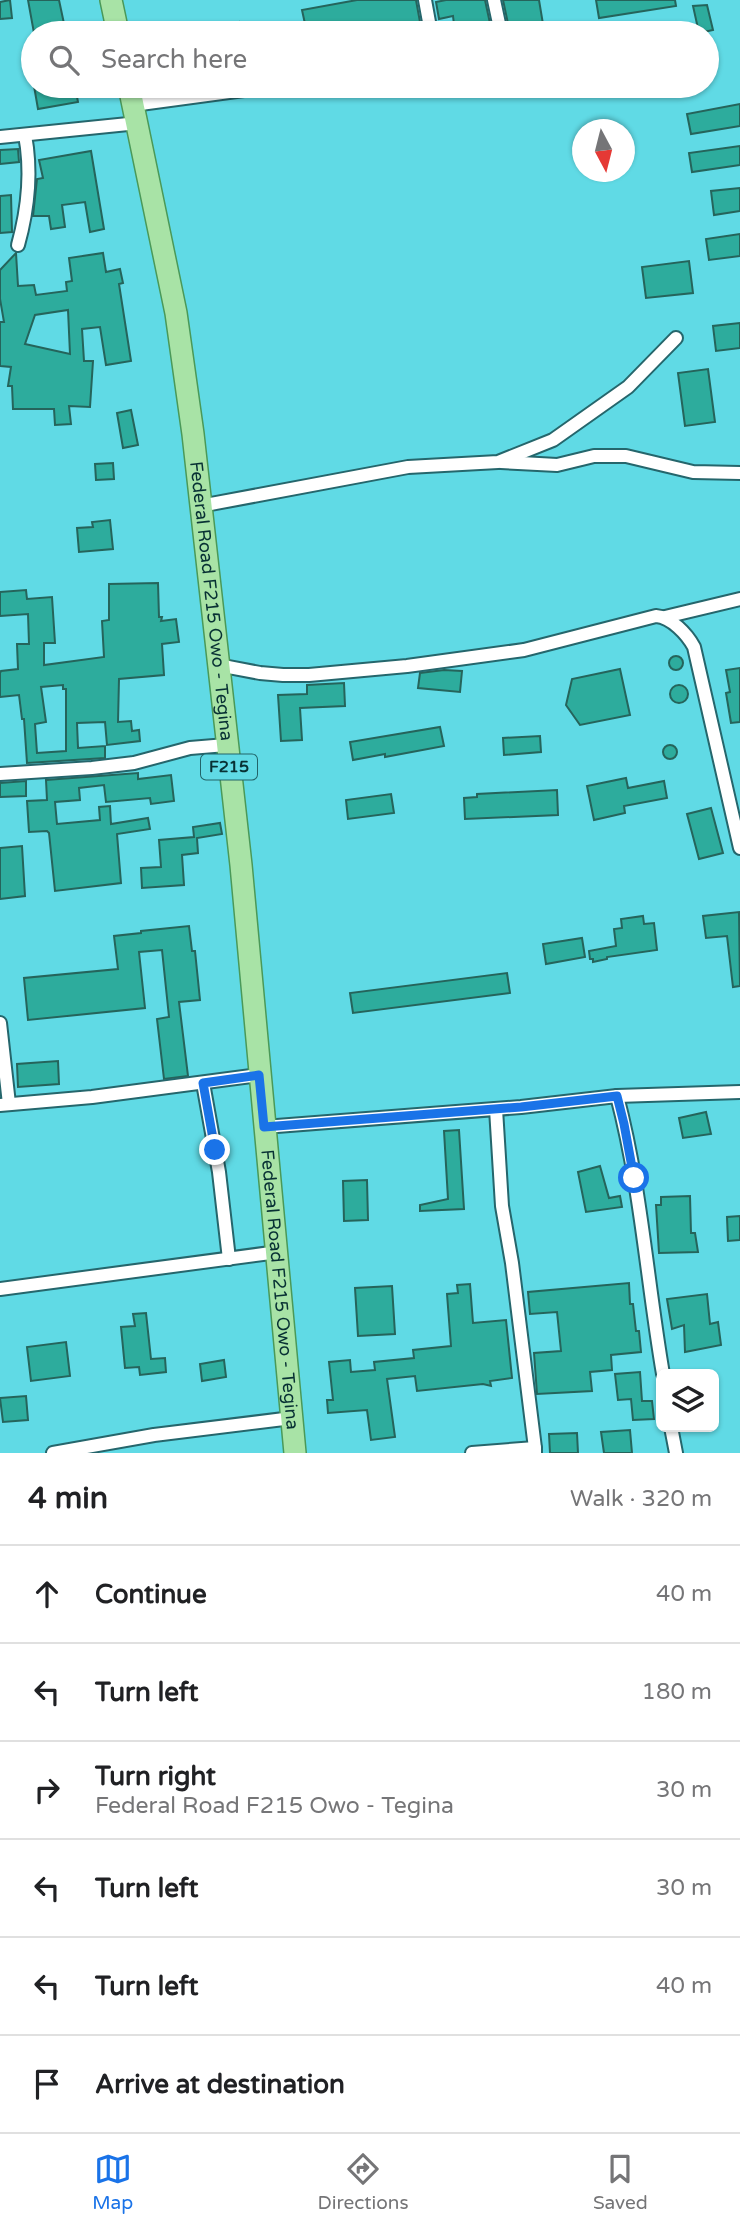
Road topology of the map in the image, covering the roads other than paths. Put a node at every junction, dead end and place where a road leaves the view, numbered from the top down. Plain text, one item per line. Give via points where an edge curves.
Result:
1 (111, 0) edge
2 (425, 0) edge
3 (494, 0) edge
4 (115, 21) edge
5 (429, 21) edge
6 (498, 21) edge
7 (181, 98) edge
8 (134, 104) edge
9 (25, 135) junction
10 (0, 136) edge
11 (18, 245) dead end
12 (676, 338) dead end
13 (498, 462) junction
14 (740, 473) edge
15 (200, 506) junction
16 (740, 599) edge
17 (664, 617) junction
18 (218, 666) junction
19 (226, 745) junction
20 (0, 774) edge
21 (740, 848) edge
22 (0, 1023) edge
23 (259, 1075) junction
24 (203, 1083) junction
25 (740, 1091) edge
26 (617, 1096) junction
27 (5, 1105) edge
28 (496, 1110) junction
29 (264, 1127) junction
30 (278, 1252) junction
31 (229, 1259) junction
32 (0, 1289) edge
33 (662, 1369) edge
34 (292, 1418) junction
35 (672, 1432) edge
36 (535, 1451) edge
37 (53, 1453) edge
38 (295, 1453) edge
39 (472, 1453) edge
40 (676, 1453) edge

1 - 4 main road
2 - 5 street
3 - 6 street
7 - 8 street
8 - 9 street
8 - 15 main road, Federal Road F215 Owo - Tegina / F215 via 176,313
9 - 10 street
9 - 11 street via 29,172
12 - 13 street via 628,387 553,440
13 - 14 street via 557,465 594,456 626,456 693,472
13 - 15 street via 408,467
15 - 18 main road, Federal Road F215 Owo - Tegina / F215
16 - 17 street
17 - 18 street via 524,650 407,666 283,675
17 - 21 street via 694,647
18 - 19 main road, Federal Road F215 Owo - Tegina / F215
19 - 20 street via 190,748 134,763
19 - 23 main road, Federal Road F215 Owo - Tegina / F215
22 - 27 street
23 - 24 street
23 - 29 main road, Federal Road F215 Owo - Tegina / F215
24 - 27 street
24 - 31 street
25 - 26 street
26 - 28 street
26 - 33 street via 639,1206
28 - 29 street
28 - 36 street via 503,1215
29 - 30 main road, Federal Road F215 Owo - Tegina / F215
30 - 31 street
30 - 34 main road, Federal Road F215 Owo - Tegina / F215
31 - 32 street
34 - 37 street
34 - 38 main road, Federal Road F215 Owo - Tegina / F215
35 - 40 street
36 - 39 street

